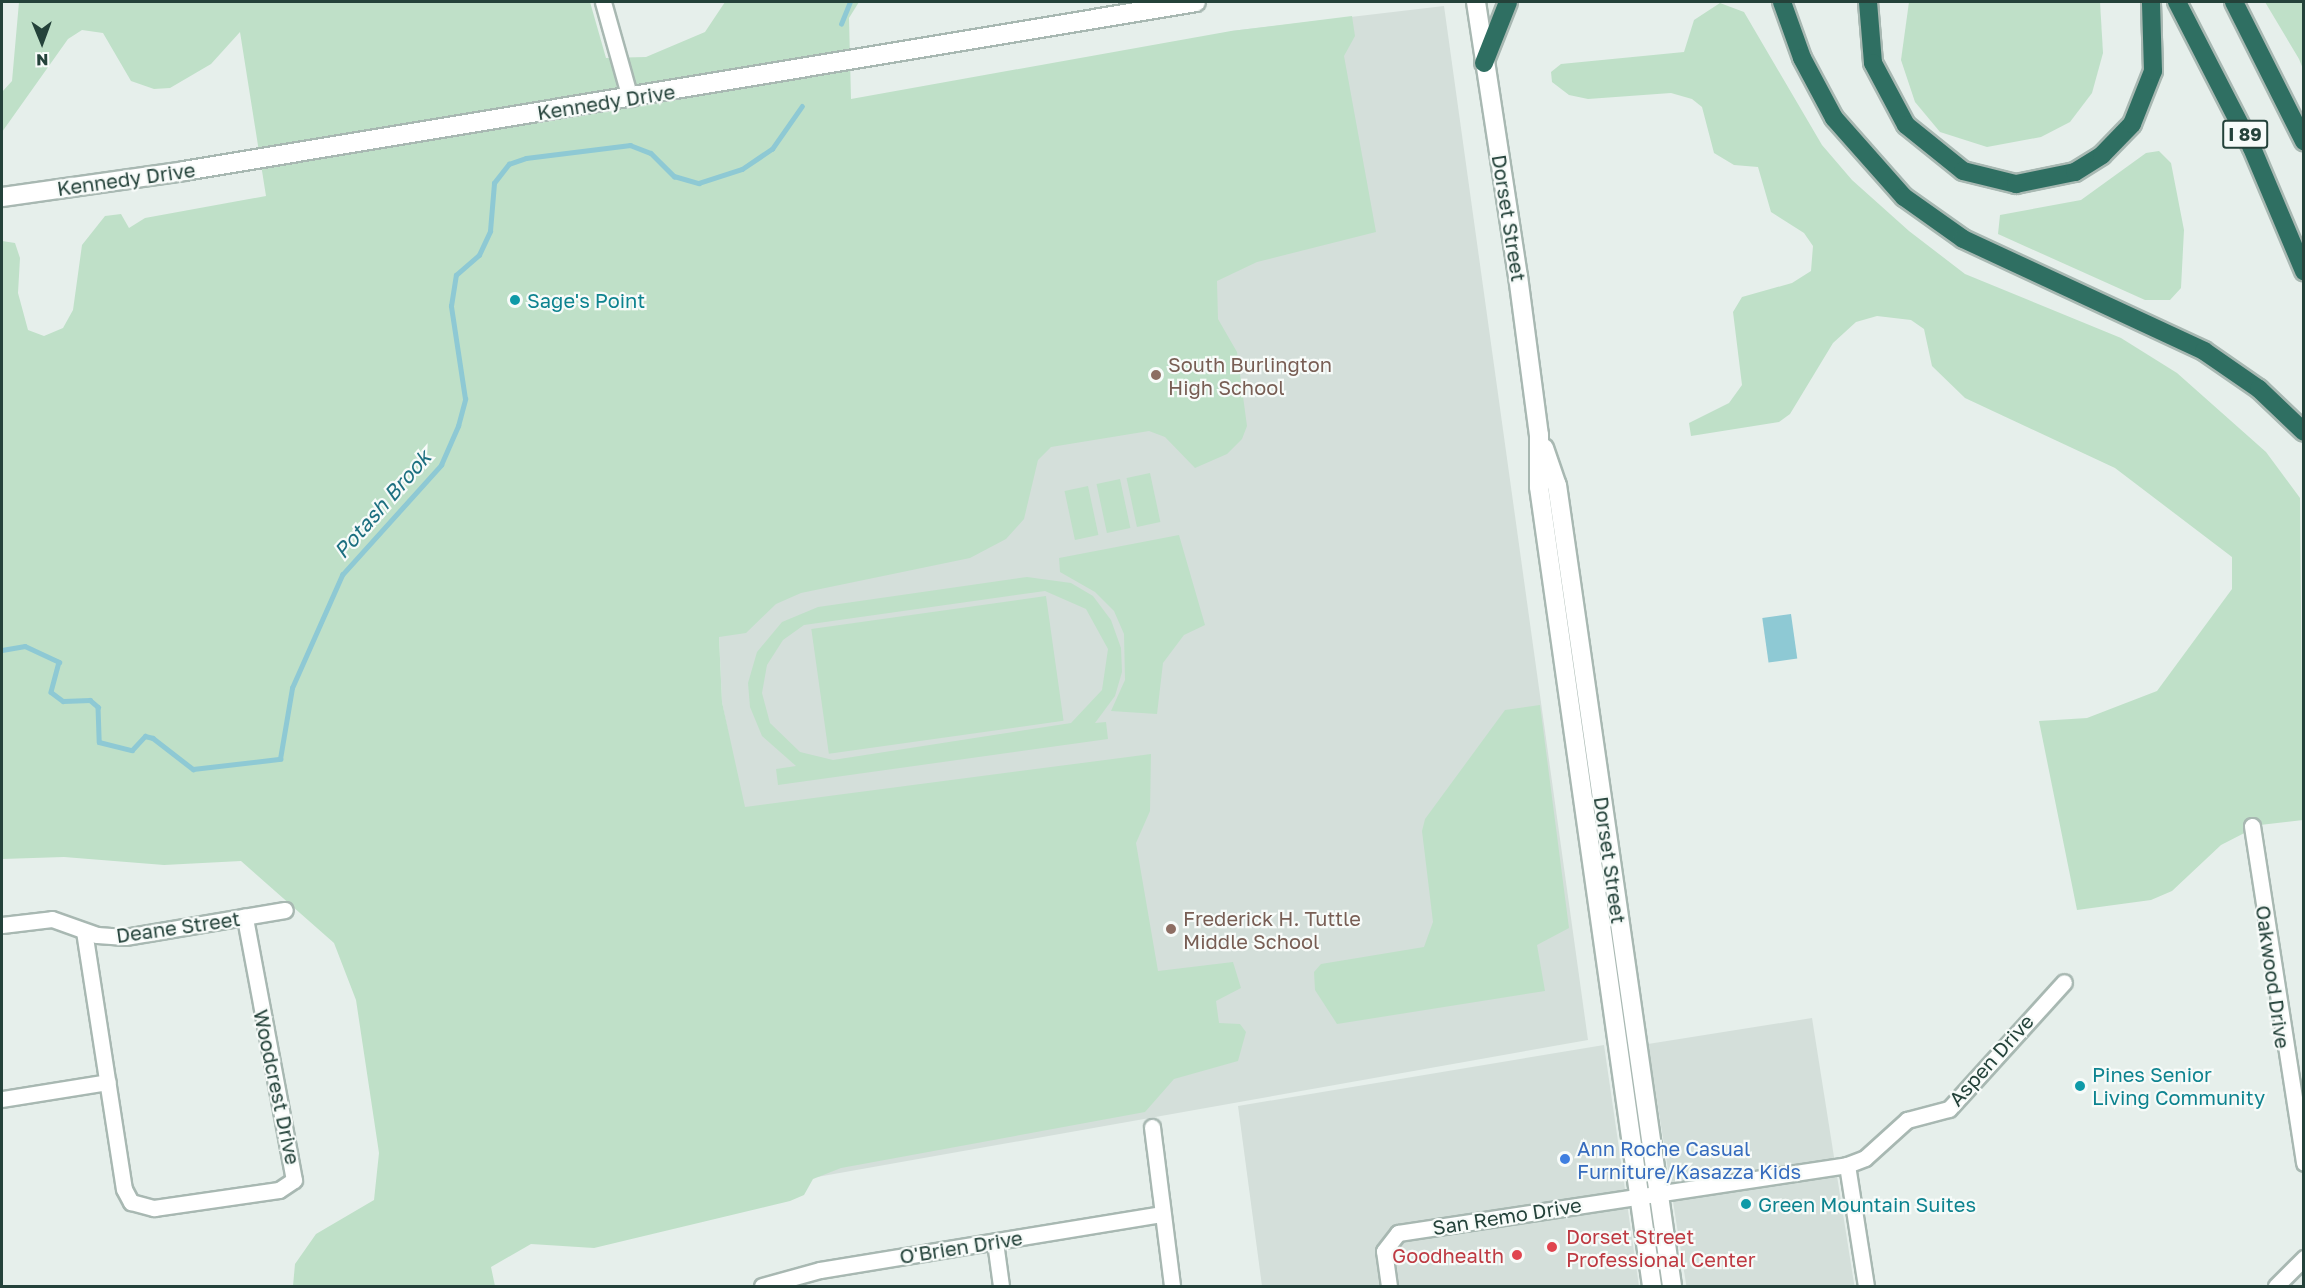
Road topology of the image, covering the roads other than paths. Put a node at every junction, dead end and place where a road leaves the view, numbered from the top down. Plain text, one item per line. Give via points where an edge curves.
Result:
1 (603, 2) edge
2 (1196, 2) edge
3 (1476, 2) edge
4 (1508, 2) edge
5 (1782, 2) edge
6 (1868, 2) edge
7 (2151, 2) edge
8 (2177, 2) edge
9 (2234, 2) edge
10 (1484, 63) junction
11 (630, 98) junction
12 (2304, 141) edge
13 (6, 197) edge
14 (2304, 271) edge
15 (2304, 432) edge
16 (1539, 435) junction
17 (2252, 826) dead end
18 (285, 910) dead end
19 (245, 917) junction
20 (2, 925) edge
21 (84, 931) junction
22 (2064, 982) dead end
23 (108, 1082) junction
24 (2, 1099) edge
25 (1152, 1127) dead end
26 (2304, 1164) edge
27 (1847, 1165) junction
28 (1657, 1194) junction
29 (1639, 1196) junction
30 (1162, 1214) junction
31 (995, 1242) junction
32 (2304, 1258) edge
33 (762, 1287) edge
34 (1001, 1287) edge
35 (1172, 1287) edge
36 (1389, 1287) edge
37 (1652, 1287) edge
38 (1672, 1287) edge
39 (1866, 1287) edge
40 (2276, 1287) edge

1 - 11 street
2 - 11 main road, Kennedy Drive
3 - 10 main road, Dorset Street
4 - 10 highway
5 - 15 highway via 1825,104 1857,149 1904,197 1963,239 2214,357 2259,389
6 - 7 highway via 1873,63 1906,125 1963,171 2016,184 2075,172 2102,155 2132,124 2153,71
8 - 14 highway, I 89 via 2256,158
9 - 12 highway, I 89
10 - 16 main road, Dorset Street
11 - 13 main road, Kennedy Drive
16 - 28 main road, Dorset Street via 1557,485
16 - 29 main road, Dorset Street via 1539,487
17 - 26 street, Oakwood Drive
18 - 19 street, Deane Street
19 - 21 street, Deane Street via 125,937
19 - 23 street, Woodcrest Drive via 270,1063 296,1166 290,1186 154,1208 137,1206 124,1189
20 - 21 street, Deane Street via 52,919
21 - 23 street, Woodcrest Drive
22 - 27 street, Aspen Drive via 1949,1109 1907,1120 1876,1151
23 - 24 street
25 - 30 street
27 - 28 street, Aspen Drive
27 - 39 street
28 - 29 street, Aspen Drive
28 - 38 main road, Dorset Street
29 - 36 street, San Remo Drive via 1398,1233 1384,1251
29 - 37 main road, Dorset Street
30 - 31 street, O'Brien Drive
30 - 35 street
31 - 33 street, O'Brien Drive via 820,1270
31 - 34 street
32 - 40 street

